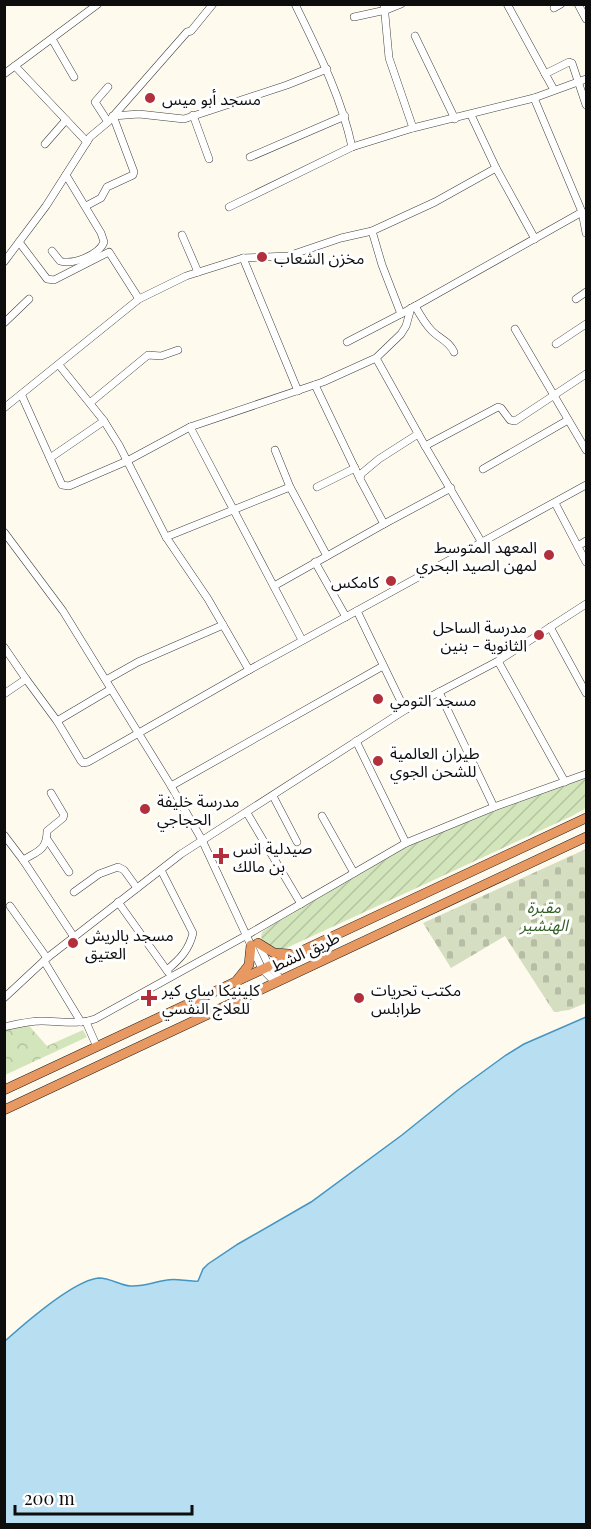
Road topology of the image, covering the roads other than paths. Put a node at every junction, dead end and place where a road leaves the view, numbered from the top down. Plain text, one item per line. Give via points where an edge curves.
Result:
1 (98, 4) edge
2 (213, 4) edge
3 (295, 4) edge
4 (401, 4) edge
5 (507, 4) edge
6 (578, 4) edge
7 (385, 7) edge
8 (354, 17) dead end
9 (586, 20) edge
10 (415, 36) dead end
11 (52, 39) junction
12 (15, 66) junction
13 (327, 69) junction
14 (4, 74) edge
15 (545, 74) junction
16 (74, 77) dead end
17 (586, 79) edge
18 (578, 82) junction
19 (108, 87) dead end
20 (554, 90) junction
21 (534, 98) junction
22 (586, 105) edge
23 (194, 115) junction
24 (471, 115) junction
25 (345, 116) junction
26 (110, 119) junction
27 (455, 119) junction
28 (66, 120) junction
29 (413, 128) junction
30 (87, 142) junction
31 (45, 144) dead end
32 (352, 147) junction
33 (250, 157) dead end
34 (208, 159) dead end
35 (496, 168) junction
36 (66, 175) junction
37 (86, 206) junction
38 (230, 207) dead end
39 (584, 216) edge
40 (372, 231) junction
41 (586, 233) edge
42 (182, 235) dead end
43 (535, 239) junction
44 (20, 242) junction
45 (52, 250) dead end
46 (243, 258) junction
47 (4, 262) edge
48 (198, 272) junction
49 (586, 292) edge
50 (29, 299) dead end
51 (139, 299) junction
52 (576, 299) dead end
53 (413, 307) junction
54 (401, 314) junction
55 (4, 323) edge
56 (586, 324) edge
57 (515, 329) dead end
58 (348, 342) dead end
59 (556, 344) dead end
60 (178, 350) dead end
61 (454, 352) dead end
62 (376, 358) junction
63 (59, 365) junction
64 (586, 374) edge
65 (315, 385) junction
66 (298, 390) junction
67 (22, 396) junction
68 (554, 396) junction
69 (91, 402) junction
70 (4, 408) edge
71 (568, 420) junction
72 (104, 421) junction
73 (190, 427) junction
74 (418, 434) junction
75 (424, 446) junction
76 (274, 450) dead end
77 (586, 450) edge
78 (50, 458) junction
79 (127, 461) junction
80 (355, 468) junction
81 (483, 469) dead end
82 (360, 479) junction
83 (586, 485) edge
84 (290, 487) junction
85 (317, 487) dead end
86 (451, 488) junction
87 (555, 503) junction
88 (234, 510) junction
89 (384, 524) junction
90 (4, 532) edge
91 (166, 537) junction
92 (586, 541) edge
93 (482, 543) junction
94 (578, 546) junction
95 (327, 556) junction
96 (315, 562) junction
97 (586, 562) edge
98 (274, 586) junction
99 (586, 604) edge
100 (357, 611) junction
101 (346, 617) junction
102 (223, 625) junction
103 (550, 627) junction
104 (302, 640) junction
105 (4, 647) edge
106 (498, 661) junction
107 (383, 666) junction
108 (249, 670) junction
109 (26, 679) junction
110 (106, 680) junction
111 (111, 689) junction
112 (439, 692) junction
113 (586, 693) edge
114 (4, 694) edge
115 (405, 710) junction
116 (57, 721) junction
117 (138, 732) junction
118 (356, 741) junction
119 (586, 774) edge
120 (565, 782) junction
121 (171, 786) junction
122 (51, 793) dead end
123 (273, 796) junction
124 (494, 807) junction
125 (247, 813) junction
126 (322, 816) dead end
127 (586, 818) edge
128 (4, 835) edge
129 (586, 837) edge
130 (48, 839) junction
131 (202, 840) junction
132 (297, 842) dead end
133 (406, 843) junction
134 (23, 860) junction
135 (160, 870) junction
136 (69, 872) dead end
137 (354, 873) junction
138 (137, 888) junction
139 (74, 892) dead end
140 (118, 902) junction
141 (301, 904) junction
142 (10, 906) dead end
143 (74, 937) junction
144 (251, 940) junction
145 (298, 952) junction
146 (46, 959) junction
147 (266, 968) junction
148 (169, 973) junction
149 (278, 981) junction
150 (236, 982) junction
151 (4, 998) edge
152 (83, 1022) junction
153 (4, 1027) edge
154 (97, 1047) junction
155 (4, 1090) edge
156 (4, 1110) edge

1 - 11 street
2 - 26 street
3 - 13 street
4 - 7 street
5 - 15 street
6 - 9 street
7 - 8 street
7 - 29 street via 389,58
10 - 27 street
11 - 12 street
11 - 16 street
12 - 14 street
12 - 28 street
13 - 23 street
13 - 25 street
15 - 18 street via 571,62
15 - 20 street
17 - 18 street
18 - 20 street
18 - 22 street
19 - 26 street via 95,102
20 - 21 street
21 - 24 street
21 - 39 street
23 - 26 street via 184,119 139,114
23 - 34 street
24 - 27 street
24 - 35 street
25 - 32 street
25 - 33 street
26 - 30 street
26 - 37 street via 134,172 107,187 101,198
27 - 29 street
28 - 30 street
28 - 31 street
29 - 32 street
30 - 36 street
32 - 38 street
35 - 40 street
35 - 43 street
36 - 37 street
36 - 44 street
37 - 45 street via 104,238 103,246 68,263 60,261
39 - 41 street
39 - 43 street
40 - 46 street via 288,256
40 - 54 street
42 - 48 street
43 - 53 street
44 - 47 street
44 - 51 street via 47,279 54,280 109,252
46 - 48 street
46 - 66 street
48 - 51 street
49 - 52 street
50 - 55 street
51 - 63 street
53 - 54 street
53 - 61 street
53 - 62 street via 401,334
54 - 58 street
56 - 59 street
57 - 68 street
60 - 69 street via 143,358
62 - 65 street
62 - 74 street
63 - 67 street
63 - 69 street
64 - 68 street
65 - 66 street
65 - 80 street
66 - 73 street
67 - 70 street
67 - 78 street
68 - 71 street
68 - 75 street via 515,421 498,407
69 - 72 street
71 - 77 street
71 - 81 street
72 - 78 street
72 - 79 street
73 - 79 street
73 - 88 street
74 - 75 street
74 - 82 street via 379,459
75 - 86 street
76 - 84 street
78 - 79 street via 62,485 69,486
79 - 91 street
80 - 82 street
80 - 85 street
82 - 89 street
83 - 87 street
84 - 88 street
84 - 95 street
86 - 89 street
86 - 93 street
87 - 93 street
87 - 94 street
88 - 91 street
88 - 98 street
89 - 95 street
90 - 110 street via 63,611
91 - 102 street
92 - 94 street
93 - 100 street
94 - 97 street
95 - 96 street
96 - 98 street
96 - 101 street
98 - 104 street
99 - 103 street
100 - 101 street
100 - 107 street
101 - 104 street
102 - 108 street
102 - 110 street
103 - 106 street
103 - 113 street
104 - 108 street
105 - 109 street
106 - 112 street
106 - 120 street
107 - 115 street
107 - 121 street
108 - 117 street
109 - 114 street
109 - 116 street
110 - 111 street
111 - 116 street
111 - 117 street
112 - 115 street
112 - 124 street
115 - 118 street
116 - 117 street via 83,763
117 - 121 street
118 - 123 street
118 - 133 street
119 - 120 street
120 - 124 street
121 - 131 street
122 - 130 street via 64,815 47,831
123 - 125 street
123 - 132 street
124 - 133 street
125 - 131 street
125 - 141 street
126 - 137 street
127 - 145 highway, طريق الشط
128 - 134 street
129 - 149 highway, طريق الشط
130 - 134 street via 44,847
130 - 136 street
131 - 135 street
131 - 144 street
133 - 137 street
134 - 143 street
135 - 138 street
135 - 148 street via 193,933 190,945
137 - 141 street
138 - 139 street via 118,867 99,874
138 - 140 street
140 - 143 street
140 - 148 street
141 - 144 street
142 - 146 street
143 - 146 street
144 - 145 highway via 274,953
144 - 147 street
144 - 148 street
144 - 150 highway via 249,965
145 - 147 highway, طريق الشط
146 - 151 street
146 - 152 street
147 - 149 street
147 - 150 highway, طريق الشط
148 - 152 street
149 - 156 highway, طريق الشط
150 - 154 highway, طريق الشط
152 - 153 street via 41,1021
152 - 154 street
154 - 155 highway, طريق الشط

